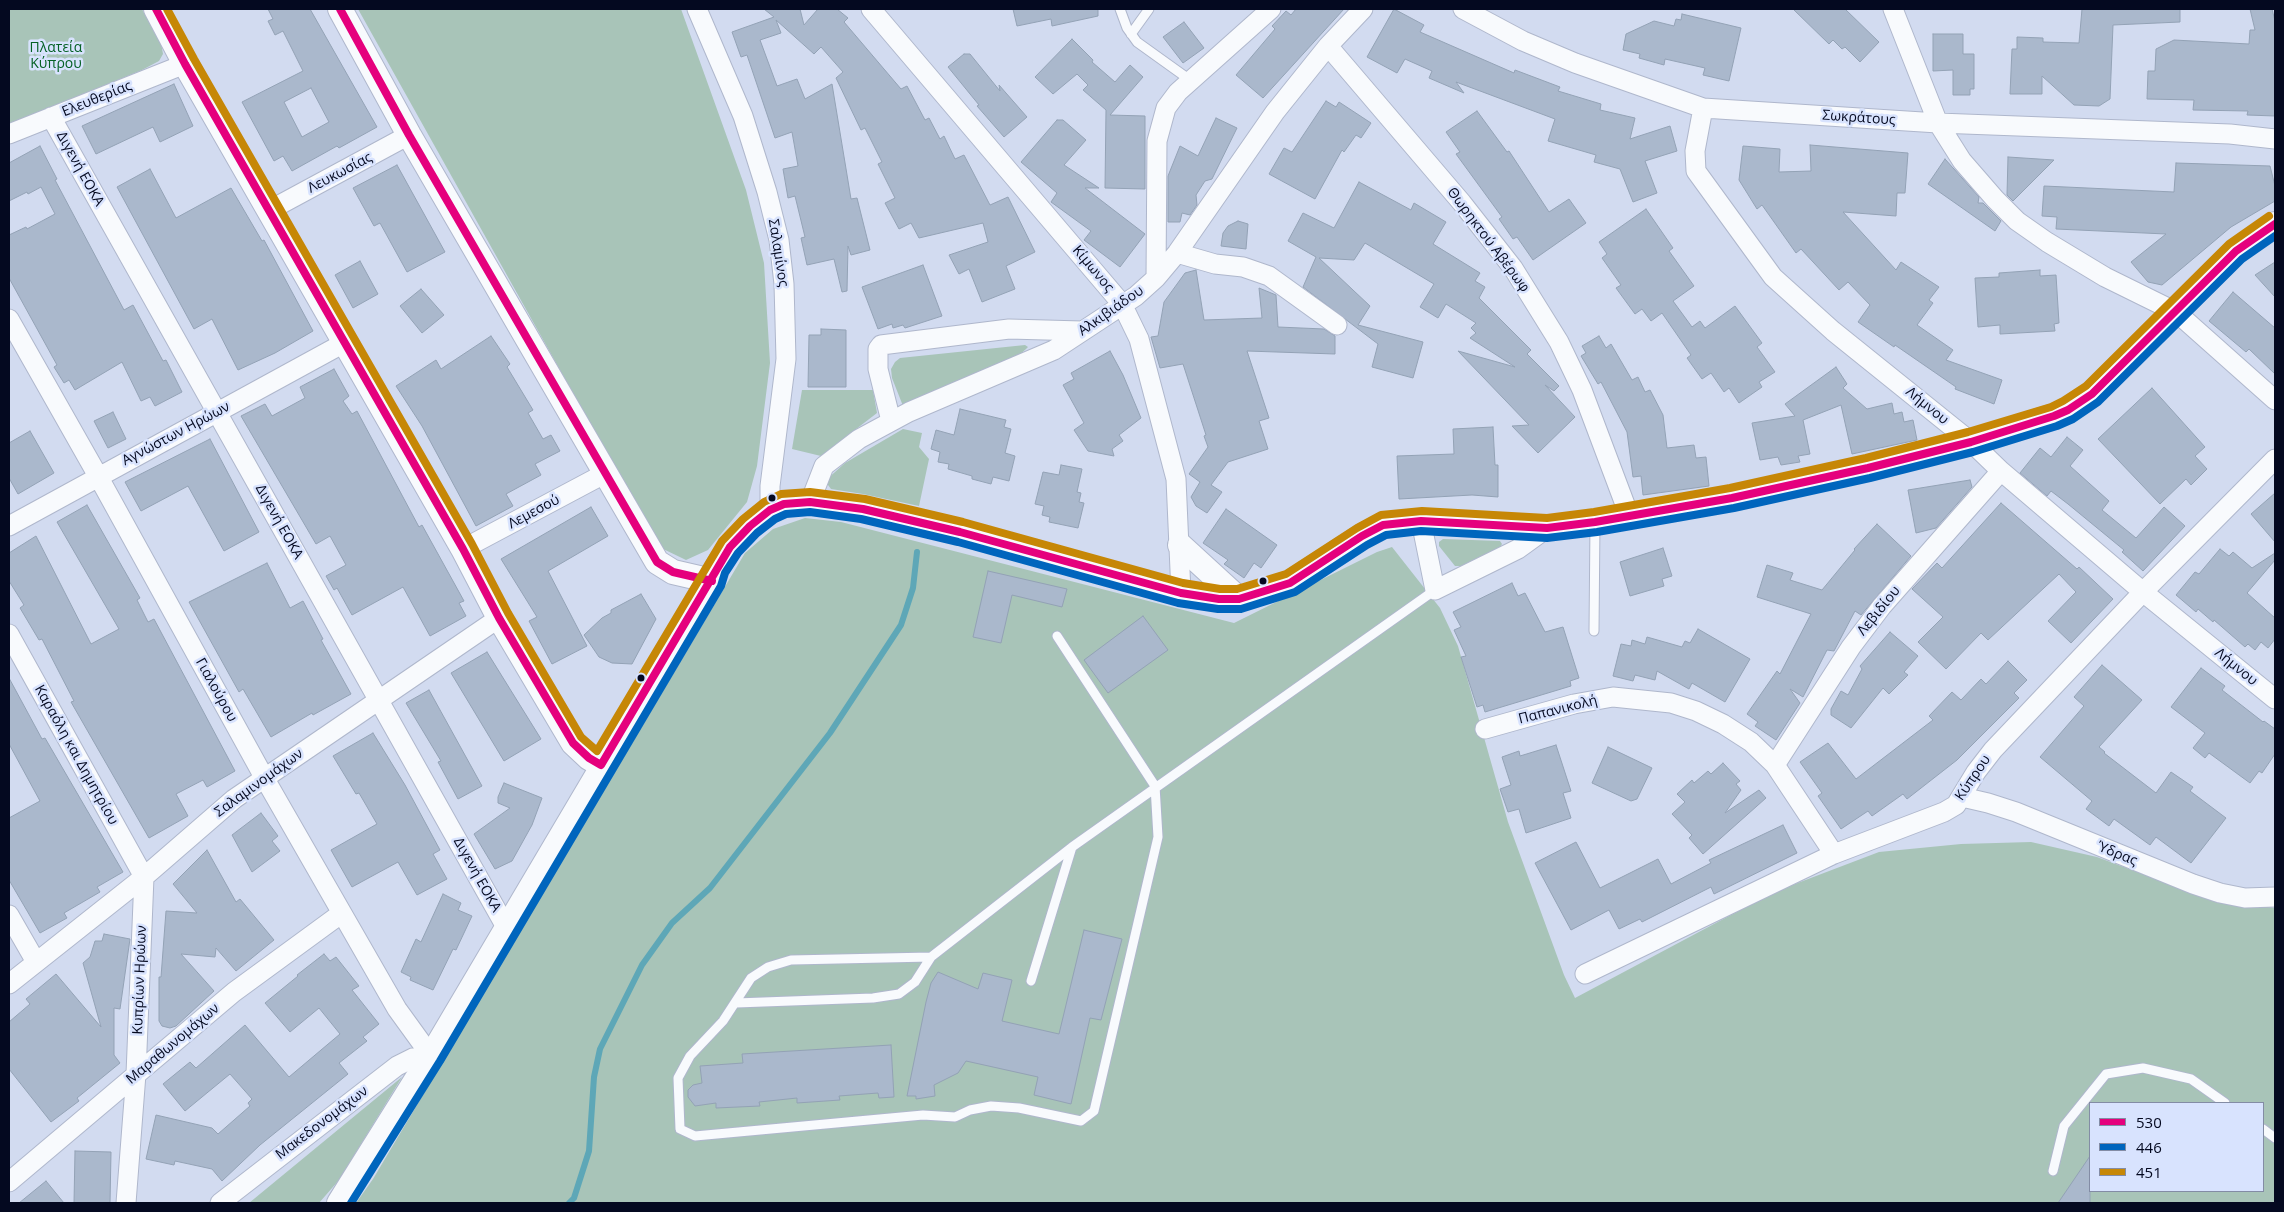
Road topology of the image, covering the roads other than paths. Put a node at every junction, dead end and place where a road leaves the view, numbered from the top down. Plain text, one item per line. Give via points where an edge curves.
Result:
1 (156, 9) edge
2 (340, 9) edge
3 (697, 9) edge
4 (871, 9) edge
5 (1120, 9) edge
6 (1149, 9) edge
7 (1270, 9) edge
8 (1363, 9) edge
9 (1464, 9) edge
10 (1893, 9) edge
11 (1131, 34) junction
12 (1328, 46) junction
13 (185, 64) junction
14 (1190, 80) junction
15 (1704, 108) junction
16 (51, 117) junction
17 (1938, 123) junction
18 (9, 134) edge
19 (409, 135) junction
20 (2275, 139) edge
21 (270, 210) junction
22 (2275, 224) edge
23 (1177, 253) junction
24 (1156, 278) junction
25 (1122, 304) junction
26 (2176, 312) junction
27 (9, 319) edge
28 (1337, 325) dead end
29 (1082, 331) junction
30 (344, 343) junction
31 (2275, 400) edge
32 (217, 412) junction
33 (891, 421) junction
34 (1971, 442) junction
35 (2275, 459) edge
36 (2001, 471) junction
37 (604, 474) junction
38 (98, 476) junction
39 (810, 502) junction
40 (770, 510) junction
41 (1629, 515) junction
42 (1421, 521) junction
43 (1595, 522) junction
44 (9, 526) edge
45 (1547, 528) junction
46 (1180, 545) junction
47 (463, 549) junction
48 (712, 581) junction
49 (1435, 590) junction
50 (1181, 592) junction
51 (2143, 592) junction
52 (1239, 599) junction
53 (499, 618) junction
54 (1594, 631) dead end
55 (9, 634) edge
56 (1057, 636) dead end
57 (378, 699) junction
58 (2275, 699) edge
59 (1485, 729) dead end
60 (601, 765) junction
61 (1775, 765) junction
62 (265, 779) junction
63 (1155, 786) junction
64 (1962, 797) junction
65 (1072, 847) junction
66 (1834, 854) junction
67 (144, 877) junction
68 (2275, 897) edge
69 (342, 913) junction
70 (9, 915) edge
71 (506, 927) junction
72 (931, 957) junction
73 (36, 962) junction
74 (1585, 974) dead end
75 (1031, 981) dead end
76 (9, 984) edge
77 (736, 1003) junction
78 (431, 1056) junction
79 (136, 1074) junction
80 (2224, 1102) edge
81 (2264, 1130) edge
82 (2275, 1138) edge
83 (2053, 1171) dead end
84 (9, 1182) edge
85 (126, 1203) edge
86 (220, 1203) edge
87 (339, 1203) edge

1 - 13 street
2 - 19 street
3 - 40 street, Σαλαμίνος via 743,116 779,240 786,359
4 - 25 street, Κίμωνος
5 - 11 lane
6 - 11 lane
7 - 14 street
8 - 12 street, Αλκιβιάδου
9 - 15 street, Σωκράτους via 1522,41 1575,63
10 - 17 street
11 - 14 lane via 1137,42
12 - 23 street, Αλκιβιάδου via 1275,112
12 - 41 street, Θωρηκτού Αβέρωφ via 1513,268 1559,342 1582,390
13 - 16 street, Ελευθερίας
13 - 21 street
14 - 24 street via 1166,108 1157,141
15 - 17 street, Σωκράτους
15 - 34 street, Λήμνου via 1695,151 1696,171 1773,277 1833,331
16 - 18 street, Ελευθερίας
16 - 32 street, Διγενή ΕΟΚΑ
17 - 20 street, Σωκράτους via 2230,134
17 - 26 street via 1962,161 2017,221 2105,277
19 - 21 street, Λευκωσίας
19 - 37 street
21 - 30 street
22 - 26 street via 2236,251
23 - 24 street, Αλκιβιάδου
23 - 28 street via 1269,276
24 - 25 street, Αλκιβιάδου
25 - 29 street, Αλκιβιάδου
25 - 46 street, Κίμωνος via 1139,339 1176,479
26 - 31 street
26 - 34 street via 2082,402 2054,416
27 - 38 street, Γιαλούρου
29 - 33 street, Αλκιβιάδου via 1054,350
29 - 33 street via 1009,329 880,345 878,369
30 - 32 street, Αγνώστων Ηρώων
30 - 47 street
32 - 38 street, Αγνώστων Ηρώων
32 - 57 street, Διγενή ΕΟΚΑ
33 - 39 street, Αλκιβιάδου via 832,458 818,477
34 - 36 street, Λήμνου
34 - 41 street via 1732,498
35 - 51 street, Κύπρου
36 - 51 street, Λήμνου
36 - 61 street, Λεβιδίου via 1882,606 1851,647
37 - 47 street, Λεμεσού
37 - 48 street via 657,562 673,572
38 - 44 street, Αγνώστων Ηρώων
38 - 62 street, Γιαλούρου
39 - 40 street via 784,504
39 - 50 street via 863,509 960,532
40 - 48 street via 730,547
41 - 43 street
42 - 45 street
42 - 49 street
42 - 52 street via 1383,525 1290,583
43 - 45 street
43 - 54 lane
45 - 49 street via 1518,549
46 - 50 street, Κίμωνος
46 - 52 street
47 - 53 street
48 - 60 street
49 - 63 lane
50 - 52 street
51 - 58 street, Λήμνου
51 - 64 street, Κύπρου via 1993,750
53 - 57 street, Σαλαμινομάχων
53 - 60 street via 573,743 588,758
55 - 67 street, Καραόλη και Δημητρίου
56 - 63 lane
57 - 62 street, Σαλαμινομάχων
57 - 71 street, Διγενή ΕΟΚΑ
59 - 61 street, Παπανικολή via 1613,697 1671,703 1723,724 1751,742
60 - 71 street
61 - 66 street, Παπανικολή
62 - 67 street, Σαλαμινομάχων via 234,799
62 - 69 street, Γιαλούρου
63 - 65 lane
63 - 77 lane via 1158,837 1094,1112 1081,1121 1019,1108 991,1106 955,1116 923,1115 695,1136 680,1129 678,1078 690,1056
64 - 66 street, Κύπρου via 1944,812
64 - 68 street, Ύδρας via 2016,812 2220,893 2245,898
65 - 72 lane
65 - 75 lane
66 - 74 street, Κύπρου
67 - 73 street, Σαλαμινομάχων
67 - 79 street, Κυπρίων Ηρώων
69 - 78 street, Γιαλούρου via 397,1009
69 - 79 street, Μαραθωνομάχων via 234,992
70 - 73 street
71 - 78 street
72 - 77 lane via 915,982 899,994 873,998
72 - 77 lane via 791,960 768,967 751,978
73 - 76 street, Σαλαμινομάχων
78 - 86 street, Μακεδονομάχων via 413,1058 397,1066
78 - 87 street
79 - 84 street, Μαραθωνομάχων
79 - 85 street, Κυπρίων Ηρώων
80 - 83 lane via 2191,1079 2143,1068 2106,1074 2064,1126
81 - 82 lane

